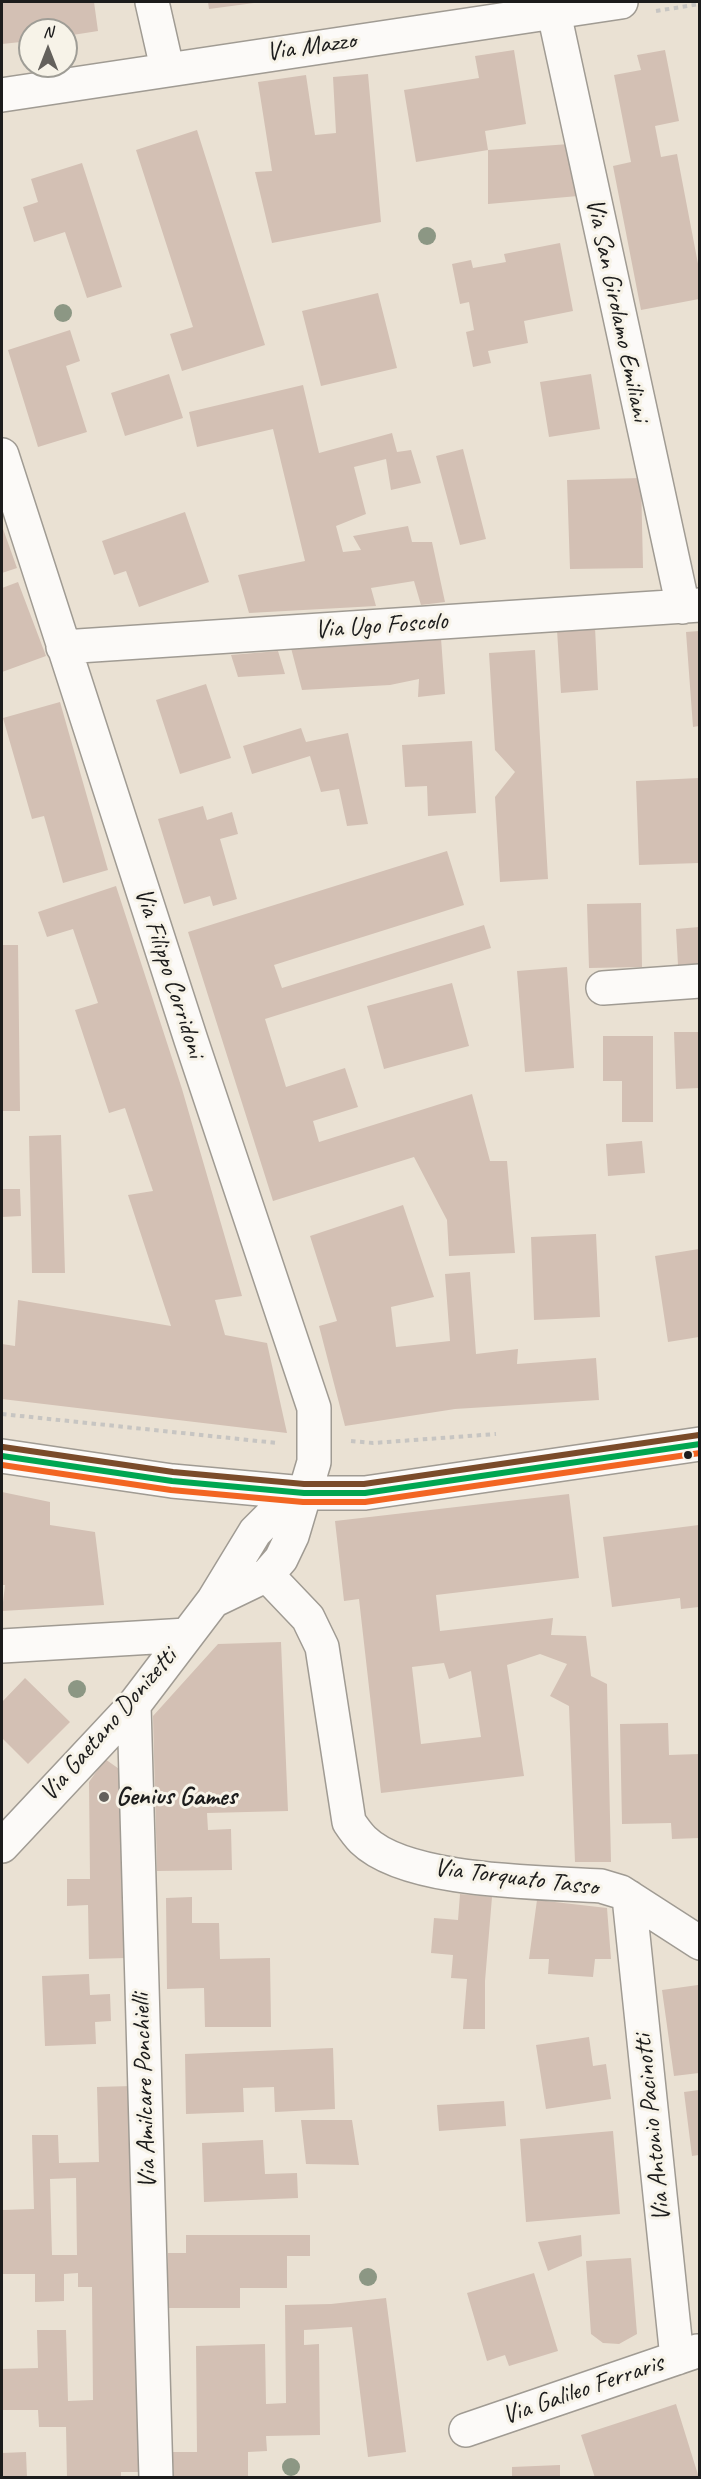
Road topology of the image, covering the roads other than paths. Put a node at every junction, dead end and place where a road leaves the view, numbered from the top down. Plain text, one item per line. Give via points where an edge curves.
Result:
1 (152, 2) edge
2 (621, 2) edge
3 (554, 13) junction
4 (167, 68) junction
5 (2, 95) edge
6 (2, 454) edge
7 (691, 606) edge
8 (63, 647) junction
9 (699, 981) edge
10 (603, 988) dead end
11 (699, 1444) edge
12 (2, 1456) edge
13 (304, 1493) junction
14 (267, 1575) junction
15 (213, 1600) junction
16 (187, 1635) junction
17 (2, 1646) edge
18 (134, 1705) junction
19 (2, 1846) edge
20 (629, 1897) junction
21 (699, 1943) edge
22 (688, 2354) edge
23 (466, 2430) dead end
24 (156, 2478) edge

1 - 4 street
2 - 3 street, Via Mazzo
3 - 4 street, Via Mazzo
3 - 7 street, Via San Girolamo Emiliani
4 - 5 street, Via Mazzo
6 - 8 street, Via Filippo Corridoni
7 - 8 street, Via Ugo Foscolo
8 - 13 street, Via Filippo Corridoni via 314,1408 314,1462
9 - 10 street
11 - 13 street via 365,1492
12 - 13 street via 172,1481
13 - 14 street, Via Filippo Corridoni via 292,1536 281,1559
13 - 15 street, Via Gaetano Donizetti via 255,1532
14 - 15 street
14 - 20 street, Via Torquato Tasso via 308,1618 322,1647 349,1822 363,1841 388,1857 415,1866 473,1877 601,1886
15 - 16 street, Via Gaetano Donizetti
16 - 17 street
16 - 18 street, Via Gaetano Donizetti
18 - 19 street, Via Gaetano Donizetti
18 - 24 street, Via Amilcare Ponchielli
20 - 21 street, Via Torquato Tasso
20 - 22 street, Via Antonio Pacinotti
22 - 23 street, Via Galileo Ferraris

